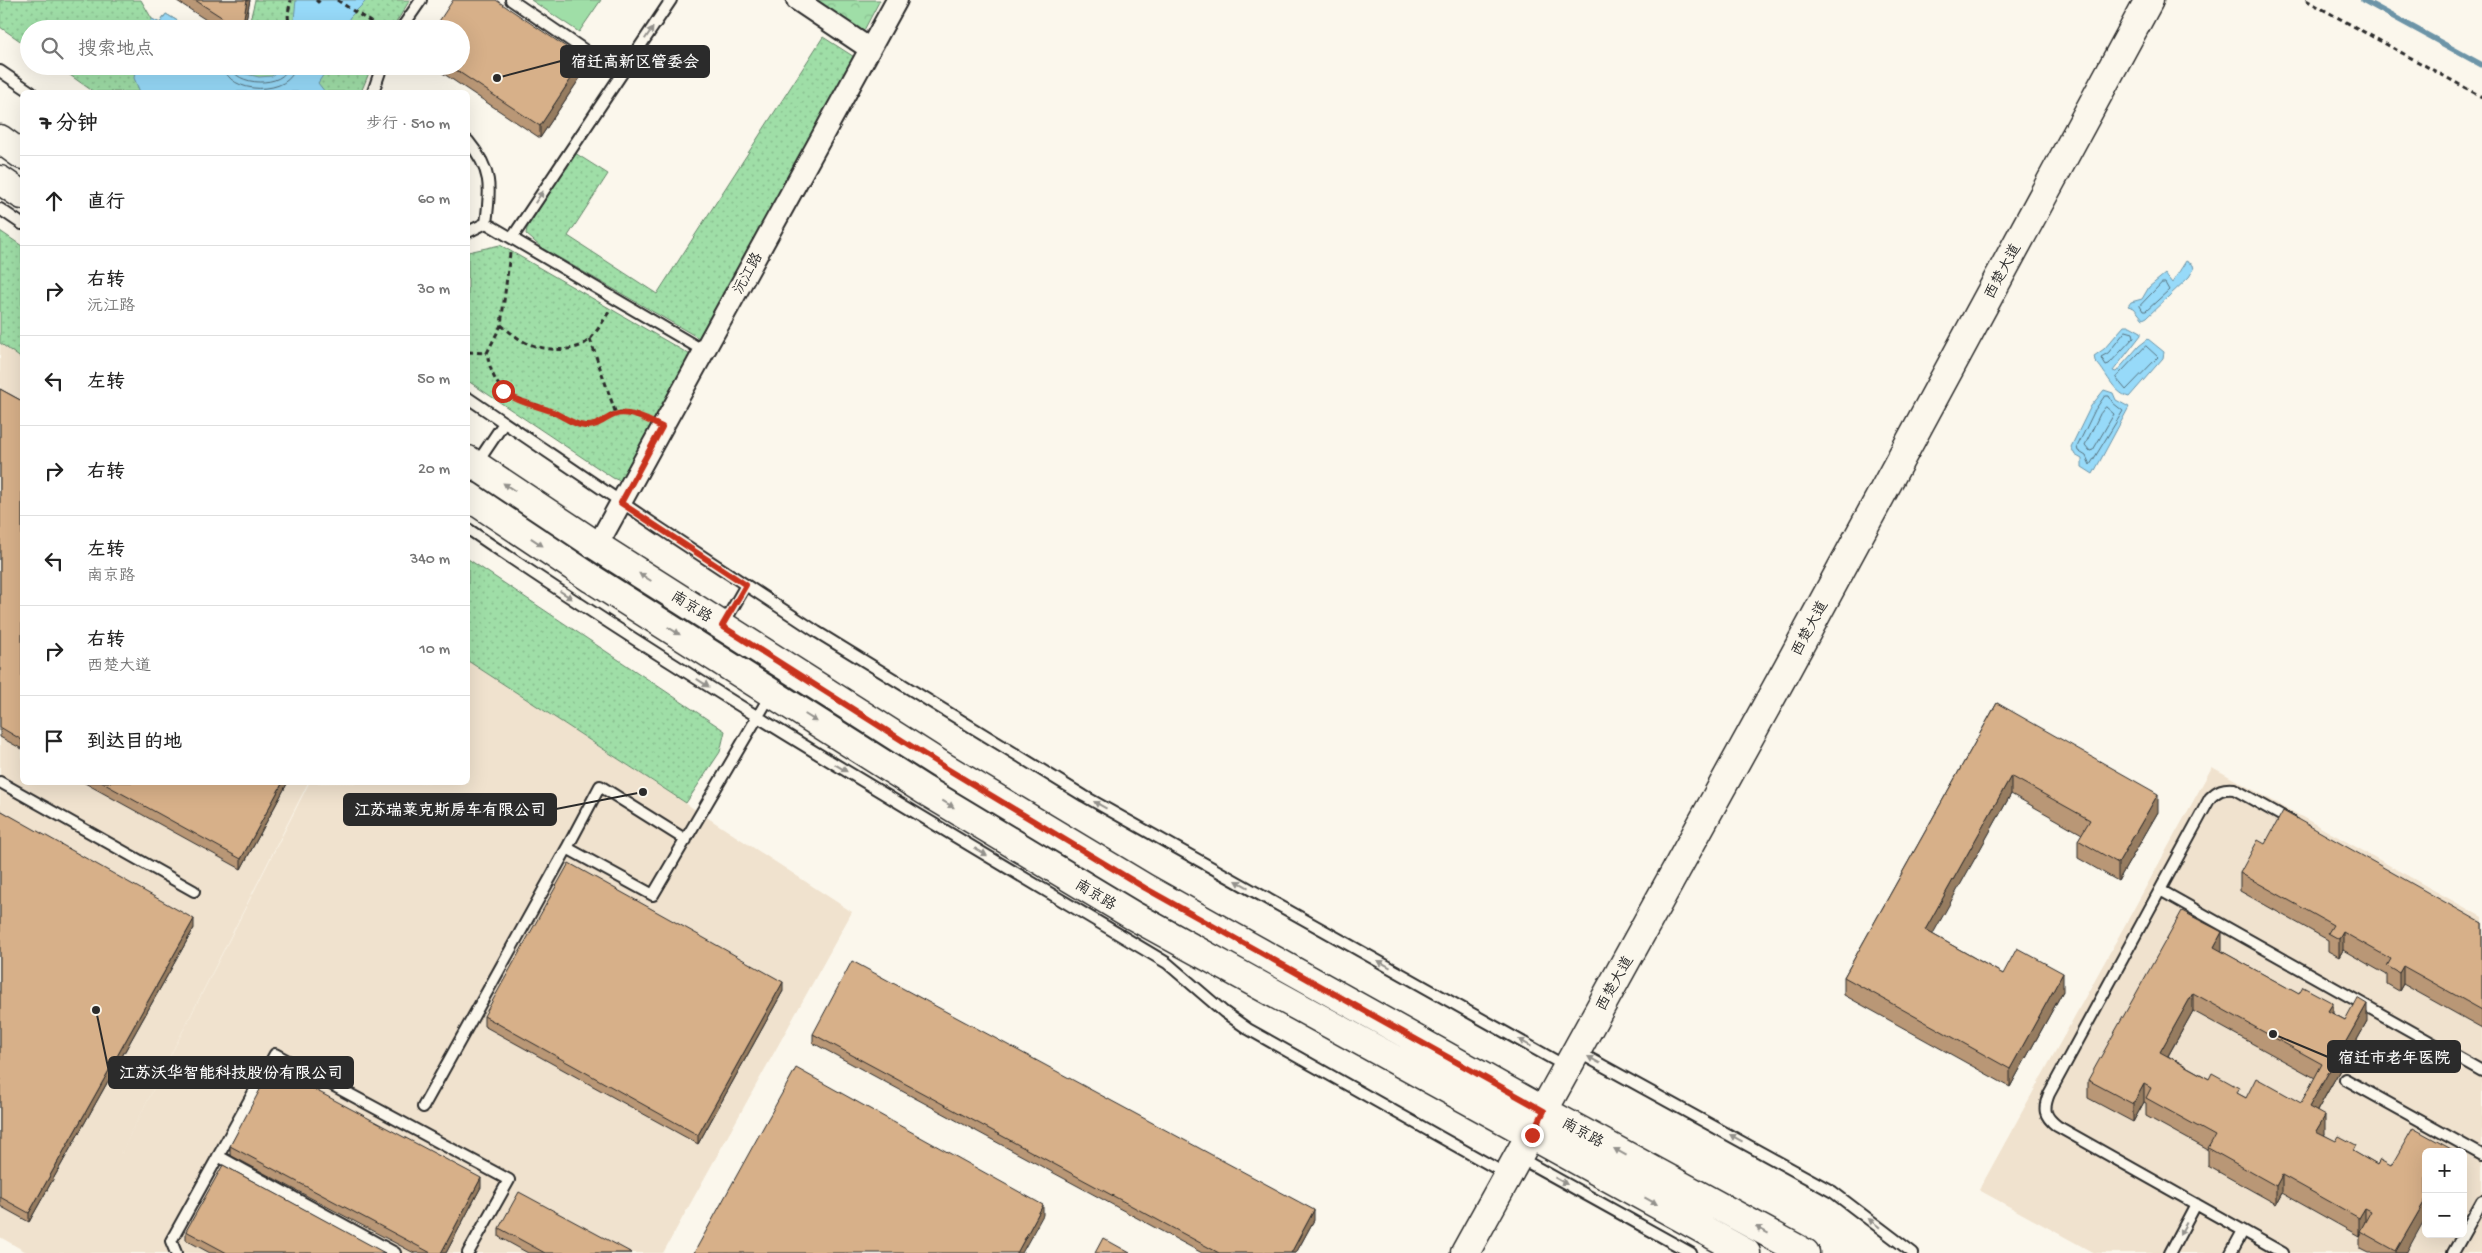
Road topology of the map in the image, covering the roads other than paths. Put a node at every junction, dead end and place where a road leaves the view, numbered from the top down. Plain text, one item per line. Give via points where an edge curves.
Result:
1 (421, 0) edge
2 (511, 0) edge
3 (671, 0) edge
4 (797, 0) edge
5 (897, 0) edge
6 (2148, 0) edge
7 (407, 20) edge
8 (870, 49) junction
9 (0, 71) edge
10 (379, 75) edge
11 (621, 75) junction
12 (28, 90) edge
13 (375, 90) edge
14 (0, 139) edge
15 (470, 144) edge
16 (20, 154) edge
17 (0, 180) edge
18 (20, 194) edge
19 (0, 209) edge
20 (20, 223) edge
21 (486, 223) junction
22 (470, 231) edge
23 (512, 238) junction
24 (704, 351) junction
25 (470, 399) edge
26 (504, 423) junction
27 (471, 463) edge
28 (470, 497) edge
29 (621, 503) junction
30 (470, 530) edge
31 (597, 546) junction
32 (746, 585) junction
33 (722, 626) junction
34 (772, 693) junction
35 (757, 718) junction
36 (0, 782) edge
37 (2302, 827) edge
38 (686, 840) junction
39 (567, 848) junction
40 (2160, 890) junction
41 (194, 891) dead end
42 (1572, 1059) junction
43 (2482, 1071) edge
44 (2345, 1079) dead end
45 (424, 1107) dead end
46 (1544, 1111) junction
47 (2482, 1155) edge
48 (218, 1156) junction
49 (1520, 1156) junction
50 (2482, 1201) edge
51 (2196, 1204) junction
52 (2243, 1231) junction
53 (176, 1253) edge
54 (395, 1253) edge
55 (468, 1253) edge
56 (1465, 1253) edge
57 (1691, 1253) edge
58 (1746, 1253) edge
59 (1805, 1253) edge
60 (1913, 1253) edge
61 (2170, 1253) edge
62 (2231, 1253) edge
63 (2283, 1253) edge
64 (2453, 1253) edge

1 - 7 lane
2 - 11 lane
11 -> 3 lane
4 - 8 street
5 - 8 street, 沅江路
6 - 42 main road, 西楚大道
8 - 24 street, 沅江路
9 - 12 lane
10 - 13 lane
23 -> 11 lane
14 - 16 main road
15 - 21 lane via 487,169 490,186
17 - 18 main road
19 - 20 lane
21 - 22 lane
21 - 23 lane
23 - 24 lane
24 - 29 street, 沅江路
25 - 26 lane
26 - 27 lane
26 - 29 lane
31 -> 27 main road, 南京路
28 -> 34 main road, 南京路
29 - 31 street, 沅江路
29 - 32 lane
30 -> 35 lane
33 -> 31 main road, 南京路
32 - 33 lane
42 -> 32 lane via 1084,796
33 - 46 main road, 南京路 via 944,767 1145,888
34 - 35 lane
34 -> 49 main road, 南京路 via 932,795
35 - 38 lane
35 -> 49 lane via 1167,963 1248,1029
36 - 41 lane
37 - 40 lane via 2234,789 2217,791 2210,798
38 - 39 lane via 653,895
38 - 39 lane via 600,786
39 - 45 lane
40 - 43 lane
40 - 51 lane via 2049,1094 2045,1112 2057,1126
42 - 46 main road, 西楚大道
60 -> 42 lane via 1833,1192
44 - 47 lane
46 - 49 main road, 西楚大道
59 -> 46 main road, 南京路
48 - 53 lane via 171,1241
48 - 54 lane
48 - 55 lane via 275,1054 509,1180
49 - 56 main road, 西楚大道
49 -> 57 lane
49 -> 58 main road, 南京路
50 - 64 lane
51 - 52 lane
51 -> 61 lane
52 - 62 lane
52 - 63 lane

